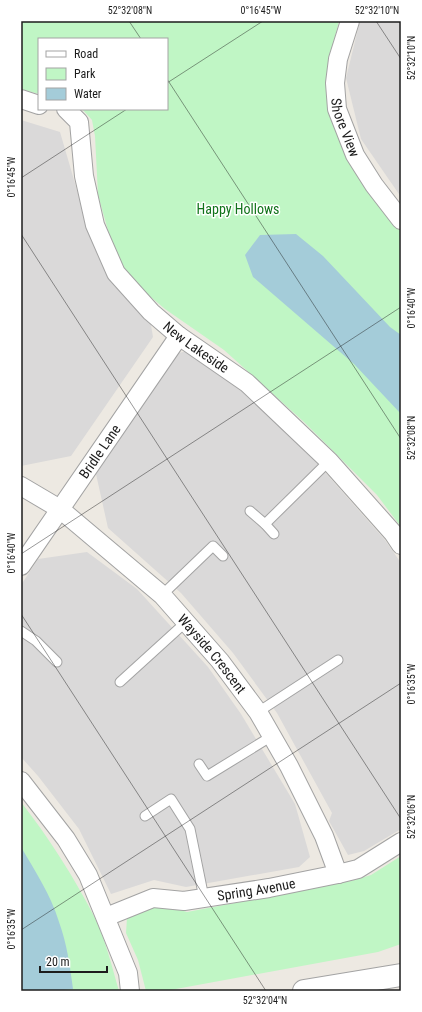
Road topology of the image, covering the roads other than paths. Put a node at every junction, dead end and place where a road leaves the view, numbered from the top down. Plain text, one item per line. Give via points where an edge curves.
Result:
1 (350, 21) edge
2 (21, 99) edge
3 (38, 105) edge
4 (67, 110) edge
5 (401, 220) edge
6 (179, 336) junction
7 (330, 461) junction
8 (21, 486) edge
9 (60, 509) junction
10 (250, 511) dead end
11 (265, 524) junction
12 (274, 534) dead end
13 (401, 545) edge
14 (223, 556) dead end
15 (21, 566) edge
16 (162, 596) junction
17 (186, 622) junction
18 (21, 631) edge
19 (338, 660) dead end
20 (57, 662) dead end
21 (120, 682) dead end
22 (258, 712) junction
23 (272, 736) junction
24 (199, 764) dead end
25 (21, 781) edge
26 (145, 816) dead end
27 (401, 842) edge
28 (338, 874) junction
29 (204, 898) junction
30 (106, 917) junction
31 (401, 975) edge
32 (130, 991) edge
33 (304, 991) edge

1 - 5 street, Shore View via 338,58 334,83 337,109 355,155
2 - 3 street
4 - 6 street, New Lakeside via 79,122 84,176 94,225 116,273 151,312
6 - 7 street, New Lakeside via 247,383
6 - 9 street, Bridle Lane
7 - 11 lane
7 - 13 street, New Lakeside
8 - 9 street, Wayside Crescent
9 - 15 street, Bridle Lane
9 - 16 street, Wayside Crescent
10 - 11 lane
11 - 12 lane
14 - 16 lane via 213,546
16 - 17 street, Wayside Crescent
17 - 21 lane
17 - 22 street, Wayside Crescent via 220,660
18 - 20 lane via 36,641
19 - 22 lane
22 - 23 street, Wayside Crescent
23 - 24 lane via 207,776
23 - 28 street, Wayside Crescent via 324,836
25 - 30 street via 66,839 88,875
26 - 29 lane via 171,799 190,829
27 - 28 street, Spring Avenue via 358,869
28 - 29 street, Spring Avenue
29 - 30 street, Spring Avenue via 184,901 153,898
30 - 32 street via 128,973
31 - 33 street

